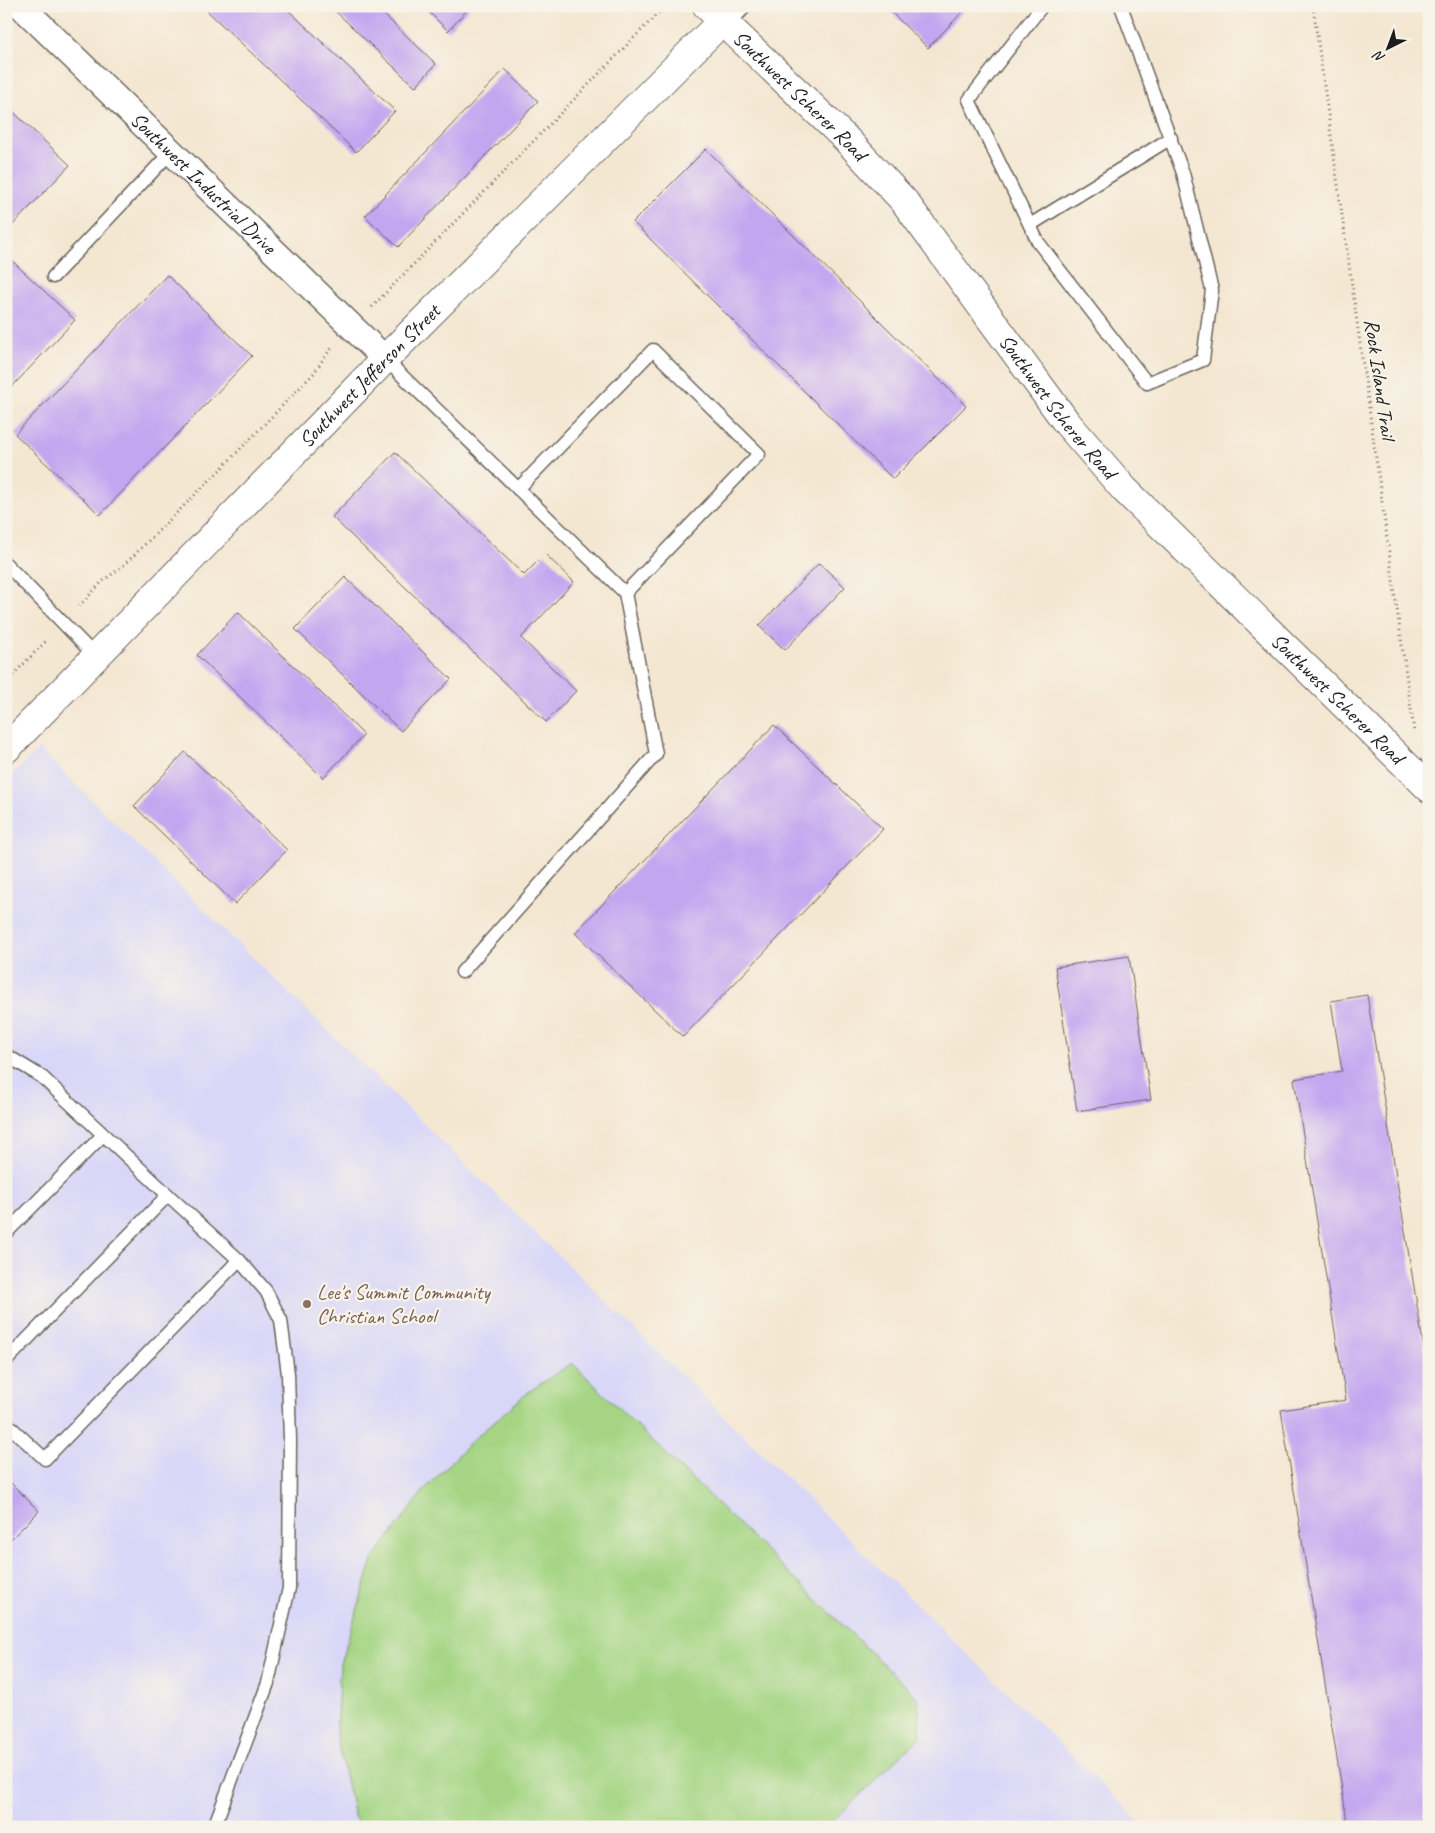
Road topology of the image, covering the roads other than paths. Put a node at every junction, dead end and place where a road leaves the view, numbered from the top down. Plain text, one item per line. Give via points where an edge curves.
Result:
1 (21, 6) edge
2 (1042, 6) edge
3 (1121, 6) edge
4 (722, 11) edge
5 (1170, 138) junction
6 (171, 152) junction
7 (1030, 225) junction
8 (53, 277) dead end
9 (385, 359) junction
10 (518, 489) junction
11 (6, 564) edge
12 (625, 593) junction
13 (96, 656) junction
14 (6, 749) edge
15 (1429, 788) edge
16 (462, 972) dead end
17 (6, 1055) edge
18 (103, 1135) junction
19 (168, 1195) junction
20 (6, 1233) edge
21 (239, 1260) junction
22 (6, 1361) edge
23 (6, 1423) edge
24 (214, 1827) edge

1 - 6 street, Southwest Industrial Drive
2 - 7 lane via 969,100
3 - 5 lane
4 - 9 main road, Southwest Jefferson Street
4 - 15 main road, Southwest Scherer Road via 904,201 1067,423 1124,489
5 - 7 lane
5 - 7 lane via 1183,173 1212,290 1203,360 1147,383 1038,242
6 - 8 lane
6 - 9 street, Southwest Industrial Drive
9 - 10 lane
9 - 13 main road, Southwest Jefferson Street
10 - 12 lane
10 - 12 lane via 653,350 760,454
11 - 13 lane
12 - 16 lane via 656,754
13 - 14 main road, Southwest Jefferson Street
17 - 18 lane via 42,1077
18 - 19 lane
18 - 20 lane
19 - 21 lane
19 - 22 lane
21 - 23 lane via 45,1459
21 - 24 lane via 266,1291 281,1320 288,1374 290,1440 289,1588 268,1683

